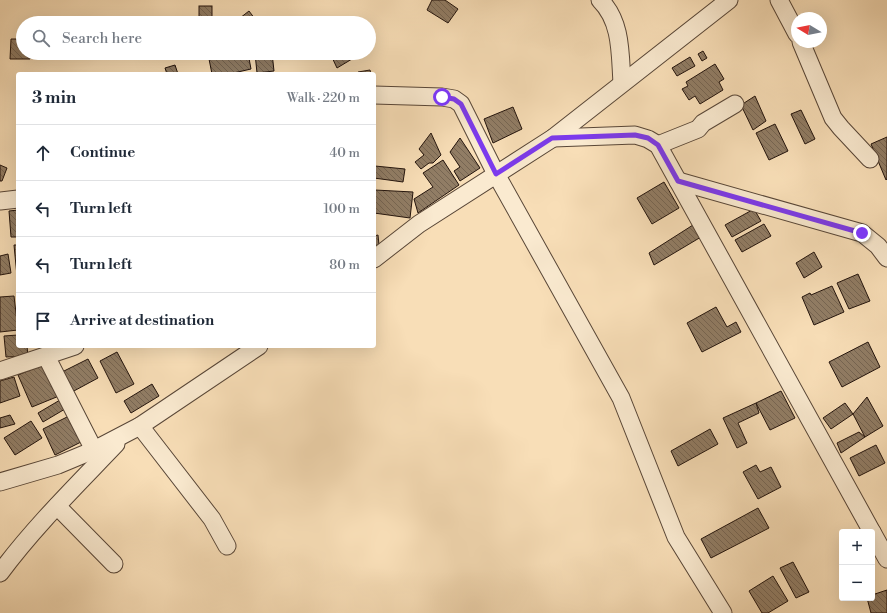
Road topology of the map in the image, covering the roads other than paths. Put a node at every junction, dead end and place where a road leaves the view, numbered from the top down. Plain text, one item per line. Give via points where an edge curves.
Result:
1 (600, 0) edge
2 (729, 0) edge
3 (779, 0) edge
4 (791, 23) edge
5 (804, 48) edge
6 (622, 83) junction
7 (376, 95) edge
8 (735, 104) dead end
9 (552, 138) junction
10 (658, 145) junction
11 (870, 159) dead end
12 (496, 174) junction
13 (678, 181) junction
14 (16, 199) edge
15 (0, 202) edge
16 (376, 257) edge
17 (887, 258) edge
18 (69, 348) edge
19 (256, 348) edge
20 (46, 356) junction
21 (0, 371) edge
22 (140, 426) junction
23 (124, 435) junction
24 (94, 450) junction
25 (0, 482) edge
26 (57, 506) junction
27 (870, 529) edge
28 (875, 538) edge
29 (227, 546) dead end
30 (887, 560) edge
31 (114, 564) dead end
32 (0, 573) edge
33 (723, 613) edge

1 - 6 street via 616,25 619,36
2 - 6 street
3 - 4 street
5 - 11 street via 834,118
6 - 9 street
7 - 12 street via 454,99 461,104
8 - 10 street via 703,123 698,130
9 - 10 street via 635,135 648,138
9 - 12 street
10 - 13 street
12 - 16 street via 420,224
12 - 33 street via 621,398 676,537
13 - 17 street via 862,233 878,246
13 - 27 street
14 - 15 street
18 - 20 street
19 - 22 street
20 - 21 street
20 - 24 street
22 - 23 street
22 - 29 street via 212,519
23 - 24 street
23 - 26 street
24 - 25 street via 58,465
26 - 31 street
26 - 32 street
28 - 30 street

